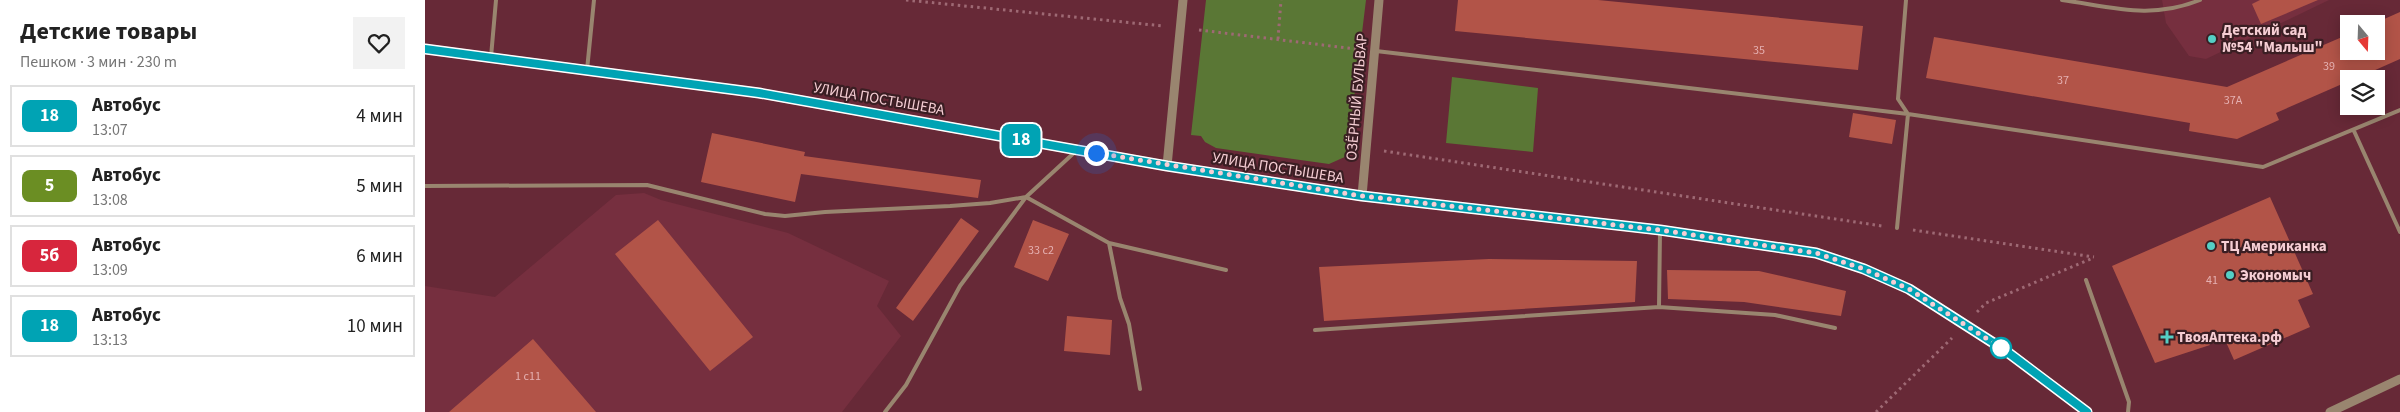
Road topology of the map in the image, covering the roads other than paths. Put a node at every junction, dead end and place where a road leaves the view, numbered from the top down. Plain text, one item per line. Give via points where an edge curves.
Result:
1 (496, 0) edge
2 (594, 0) edge
3 (1183, 0) edge
4 (1379, 0) edge
5 (1906, 0) edge
6 (2061, 0) edge
7 (2201, 0) edge
8 (425, 49) edge
9 (1375, 51) junction
10 (491, 59) junction
11 (587, 70) junction
12 (2400, 110) edge
13 (1908, 114) junction
14 (2354, 130) junction
15 (1078, 150) junction
16 (1167, 166) junction
17 (425, 186) edge
18 (1362, 196) junction
19 (1026, 197) junction
20 (1897, 228) road end
21 (1660, 230) junction
22 (2400, 232) edge
23 (1109, 243) junction
24 (1226, 270) dead end
25 (2086, 280) dead end
26 (1659, 307) junction
27 (1835, 328) dead end
28 (1315, 330) dead end
29 (2400, 379) edge
30 (1140, 389) dead end
31 (885, 412) edge
32 (2087, 412) edge
33 (2128, 412) edge
34 (2330, 412) edge

1 - 10 lane
2 - 11 lane
3 - 16 street
4 - 9 street, ОЗЁРНЫЙ БУЛЬВАР
5 - 13 lane via 1898,99
6 - 7 lane via 2147,12 2180,8
8 - 10 main road, УЛИЦА ПОСТЫШЕВА
9 - 13 lane
9 - 18 street, ОЗЁРНЫЙ БУЛЬВАР
10 - 11 main road, УЛИЦА ПОСТЫШЕВА
11 - 15 main road, УЛИЦА ПОСТЫШЕВА via 759,93
12 - 14 lane
13 - 14 lane via 2263,167
13 - 20 lane
14 - 22 lane
15 - 16 main road, УЛИЦА ПОСТЫШЕВА
15 - 19 lane
16 - 18 main road, УЛИЦА ПОСТЫШЕВА
17 - 19 lane via 647,185 785,216 990,203
18 - 21 main road, УЛИЦА ПОСТЫШЕВА
19 - 23 lane
19 - 31 lane via 960,286 906,385
21 - 26 lane
21 - 32 main road, УЛИЦА ПОСТЫШЕВА via 1816,253 1864,269 1909,289 2006,351
23 - 24 lane
23 - 30 lane via 1119,298 1129,324
25 - 33 lane via 2129,402
26 - 27 lane via 1775,315
26 - 28 lane
29 - 34 street

